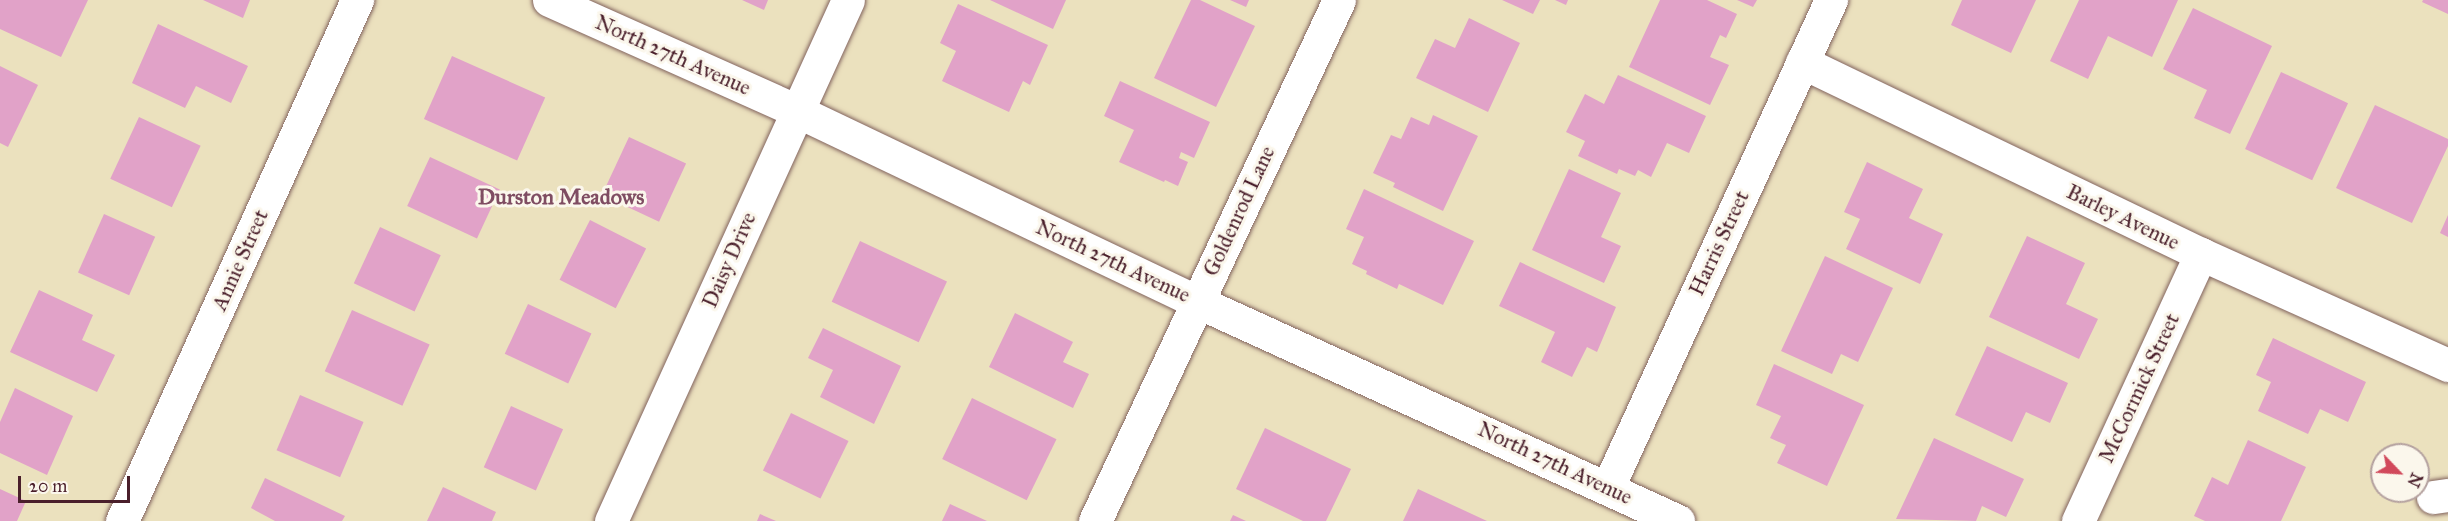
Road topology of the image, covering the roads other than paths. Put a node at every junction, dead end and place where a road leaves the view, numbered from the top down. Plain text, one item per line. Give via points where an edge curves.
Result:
1 (357, 0) edge
2 (549, 0) edge
3 (848, 0) edge
4 (1339, 0) edge
5 (1831, 0) edge
6 (1802, 62) junction
7 (798, 111) junction
8 (2201, 254) junction
9 (1196, 301) junction
10 (2448, 365) edge
11 (1608, 487) junction
12 (122, 521) edge
13 (611, 521) edge
14 (1095, 521) edge
15 (1678, 521) edge
16 (2078, 521) edge

1 - 12 street, Annie Street
2 - 7 street, North 27th Avenue
3 - 7 street, Daisy Drive
4 - 9 street, Goldenrod Lane
5 - 6 street, Harris Street
6 - 8 street, Barley Avenue
6 - 11 street, Harris Street
7 - 9 street, North 27th Avenue
7 - 13 street, Daisy Drive
8 - 10 street, Barley Avenue
8 - 16 street, McCormick Street
9 - 11 street, North 27th Avenue
9 - 14 street, Goldenrod Lane
11 - 15 street, North 27th Avenue

